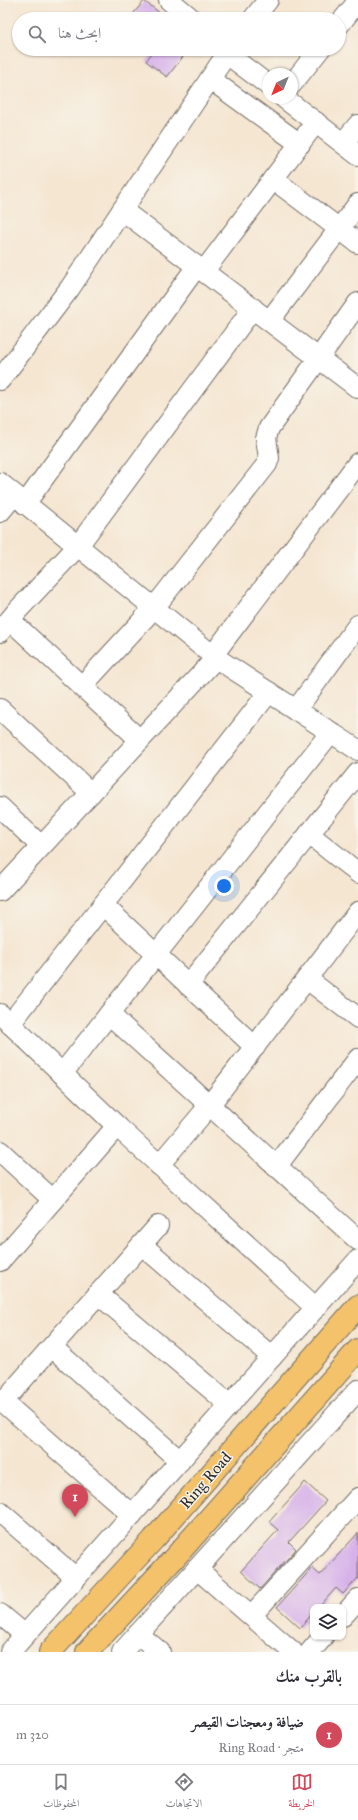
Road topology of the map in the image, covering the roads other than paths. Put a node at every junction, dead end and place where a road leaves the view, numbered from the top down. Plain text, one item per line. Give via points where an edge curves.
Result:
1 (169, 0) edge
2 (268, 0) edge
3 (358, 1) edge
4 (184, 12) edge
5 (259, 12) edge
6 (346, 16) edge
7 (225, 56) edge
8 (236, 56) edge
9 (314, 56) edge
10 (298, 76) edge
11 (210, 79) junction
12 (262, 80) edge
13 (292, 104) edge
14 (316, 122) junction
15 (358, 125) edge
16 (300, 144) junction
17 (351, 149) edge
18 (273, 179) junction
19 (358, 204) edge
20 (122, 210) junction
21 (339, 230) junction
22 (358, 243) edge
23 (201, 268) junction
24 (358, 303) edge
25 (253, 308) junction
26 (270, 320) junction
27 (318, 357) junction
28 (0, 380) edge
29 (358, 388) edge
30 (358, 463) edge
31 (13, 494) edge
32 (0, 512) edge
33 (78, 546) junction
34 (154, 608) junction
35 (358, 625) edge
36 (5, 626) edge
37 (214, 657) junction
38 (82, 686) junction
39 (269, 692) junction
40 (0, 709) edge
41 (296, 710) junction
42 (331, 732) junction
43 (140, 740) junction
44 (358, 750) edge
45 (358, 773) edge
46 (91, 793) junction
47 (0, 807) edge
48 (309, 834) junction
49 (41, 846) junction
50 (358, 874) edge
51 (0, 890) edge
52 (103, 905) junction
53 (358, 912) edge
54 (156, 954) junction
55 (307, 979) junction
56 (188, 985) junction
57 (109, 1014) junction
58 (358, 1018) edge
59 (5, 1019) edge
60 (255, 1047) junction
61 (358, 1059) edge
62 (62, 1074) junction
63 (209, 1106) junction
64 (117, 1126) junction
65 (0, 1151) edge
66 (159, 1165) junction
67 (276, 1167) junction
68 (52, 1200) junction
69 (158, 1226) dead end
70 (358, 1240) edge
71 (142, 1245) junction
72 (358, 1260) edge
73 (0, 1261) edge
74 (98, 1294) junction
75 (358, 1306) edge
76 (316, 1308) junction
77 (52, 1347) junction
78 (358, 1350) edge
79 (272, 1357) junction
80 (358, 1390) edge
81 (2, 1401) edge
82 (230, 1405) junction
83 (180, 1461) junction
84 (358, 1498) edge
85 (0, 1512) edge
86 (132, 1515) junction
87 (197, 1569) junction
88 (76, 1578) junction
89 (358, 1599) edge
90 (346, 1613) edge
91 (0, 1614) edge
92 (252, 1616) junction
93 (138, 1634) junction
94 (25, 1635) junction
95 (320, 1640) edge
96 (10, 1652) edge
97 (50, 1652) edge
98 (87, 1652) edge
99 (122, 1652) edge
100 (160, 1652) edge
101 (293, 1652) edge
102 (310, 1652) edge

1 - 4 street
2 - 5 street
3 - 6 street
7 - 11 street
8 - 12 street
9 - 10 street
11 - 16 street
11 - 20 street
13 - 14 street
14 - 16 street
14 - 17 street
15 - 17 street
16 - 18 street
18 - 21 street
18 - 23 street
19 - 21 street
20 - 23 street
20 - 28 street via 70,288
21 - 22 street
21 - 26 street
23 - 25 street
23 - 31 street
24 - 27 street
25 - 26 street
25 - 33 street
26 - 27 street
27 - 29 street
27 - 34 street via 269,428 266,438 268,464
30 - 37 street
31 - 32 street
31 - 33 street
33 - 34 street
33 - 36 street
34 - 37 street
34 - 38 street
35 - 41 street
36 - 38 street
37 - 39 street
37 - 43 street
38 - 43 street
39 - 41 street
39 - 52 street
40 - 46 street
41 - 42 street
42 - 44 street
42 - 54 street
43 - 46 street
45 - 48 street
46 - 49 street
47 - 49 street
48 - 50 street
48 - 56 street
49 - 51 street
52 - 54 street
52 - 59 street
53 - 55 street
54 - 56 street
54 - 57 street
55 - 58 street
55 - 60 street
56 - 60 street
57 - 62 street
57 - 63 street
59 - 62 street
60 - 63 street
61 - 67 street
62 - 64 street
63 - 66 street
63 - 67 street
64 - 66 street
64 - 68 street
65 - 68 street
66 - 76 street
67 - 70 street
68 - 73 street
69 - 71 street
71 - 74 street
71 - 79 street
72 - 76 street
74 - 77 street
74 - 82 street
75 - 97 highway, Ring Road via 153,1540
76 - 79 street
77 - 81 street
77 - 83 street
78 - 98 highway, Ring Road via 176,1556
79 - 82 street
80 - 87 street
81 - 86 street
82 - 83 street
83 - 86 street
84 - 92 street
85 - 88 street
86 - 88 street
87 - 92 street
87 - 93 street
88 - 94 street
89 - 90 street
91 - 94 street
92 - 101 street
93 - 99 street
93 - 100 street
94 - 96 street
95 - 102 street

